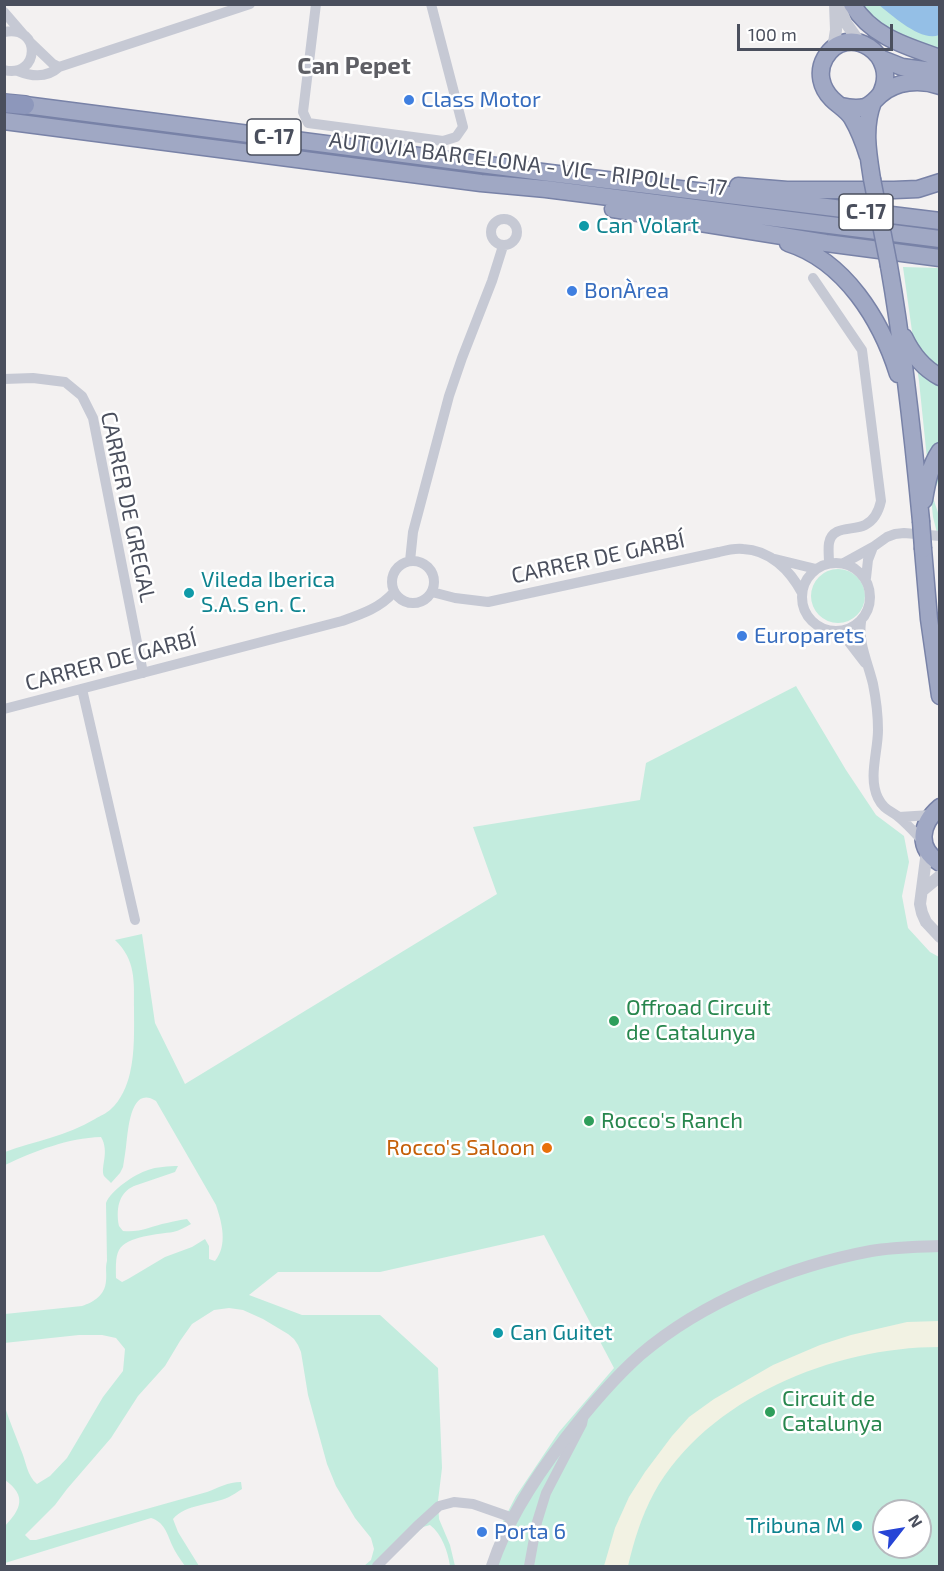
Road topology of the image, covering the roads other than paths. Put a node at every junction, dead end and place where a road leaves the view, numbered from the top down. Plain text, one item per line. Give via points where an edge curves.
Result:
1 (250, 4) edge
2 (316, 4) edge
3 (431, 4) edge
4 (837, 4) edge
5 (852, 4) edge
6 (4, 12) edge
7 (4, 33) edge
8 (26, 37) junction
9 (860, 43) junction
10 (833, 49) junction
11 (939, 58) edge
12 (882, 59) junction
13 (59, 67) junction
14 (4, 70) edge
15 (18, 71) junction
16 (939, 72) edge
17 (939, 86) edge
18 (877, 99) junction
19 (4, 103) edge
20 (26, 105) joint
21 (841, 106) junction
22 (4, 121) edge
23 (868, 156) junction
24 (548, 181) junction
25 (939, 182) edge
26 (939, 220) edge
27 (756, 232) junction
28 (939, 239) edge
29 (503, 246) dead end
30 (939, 258) edge
31 (813, 278) dead end
32 (900, 328) junction
33 (939, 377) edge
34 (4, 379) edge
35 (910, 411) junction
36 (939, 451) edge
37 (921, 521) junction
38 (939, 536) edge
39 (873, 547) junction
40 (772, 558) junction
41 (410, 561) junction
42 (829, 563) junction
43 (844, 563) junction
44 (816, 569) junction
45 (866, 579) junction
46 (394, 592) junction
47 (432, 592) junction
48 (802, 593) junction
49 (861, 621) junction
50 (834, 631) junction
51 (867, 666) junction
52 (143, 673) junction
53 (82, 689) junction
54 (939, 696) edge
55 (4, 709) edge
56 (937, 810) edge
57 (899, 817) junction
58 (925, 847) junction
59 (939, 863) edge
60 (939, 876) edge
61 (923, 890) junction
62 (135, 920) dead end
63 (939, 937) edge
64 (939, 1246) edge
65 (584, 1414) junction
66 (513, 1518) junction
67 (377, 1566) edge
68 (492, 1566) edge
69 (529, 1566) edge

1 - 13 street
2 - 3 street via 303,112 308,123 443,141 456,137 463,127
4 - 9 street
4 - 10 street
5 - 11 highway via 866,23 886,37
6 - 8 street
7 - 8 street via 12,31
8 - 13 street
8 - 15 street via 32,45 31,58
9 - 10 highway
9 - 12 highway via 872,48
10 - 21 highway via 821,67 821,79 825,90
12 - 16 highway via 903,67
12 - 18 highway via 885,84
13 - 15 street via 43,76
14 - 15 street
17 - 18 highway via 908,83
18 - 21 highway via 858,108
18 - 23 highway via 870,111
19 - 20 highway, AUTOVIA BARCELONA - VIC - RIPOLL C-17 / C-17
20 - 24 highway, AUTOVIA BARCELONA - VIC - RIPOLL C-17 / C-17
21 - 23 highway via 851,116
22 - 24 highway, AUTOVIA BARCELONA - VIC - RIPOLL C-17 / C-17 via 481,183
23 - 32 highway, bridge
24 - 25 highway via 637,177 787,190 918,189
24 - 26 highway, AUTOVIA BARCELONA - VIC - RIPOLL C-17 / C-17
24 - 27 highway via 586,204
24 - 28 highway, AUTOVIA BARCELONA - VIC - RIPOLL C-17 / C-17
27 - 30 highway
27 - 35 highway via 810,253 829,266 859,297 887,344
29 - 41 street via 447,403 413,532
31 - 42 street via 862,350 881,501 878,511 864,525 832,535
32 - 33 highway via 915,356
32 - 35 highway
34 - 52 street, CARRER DE GREGAL via 65,382 81,396 93,418
35 - 37 highway
36 - 37 highway via 929,475
37 - 54 highway, bridge via 928,619
38 - 39 street via 904,532
39 - 43 street
39 - 45 street
40 - 44 street, CARRER DE GARBÍ
40 - 47 street, CARRER DE GARBÍ via 733,549 488,602
40 - 48 street, CARRER DE GARBÍ via 791,574
41 - 46 street via 395,572
41 - 47 street via 422,563 430,570
42 - 43 street
42 - 44 street
43 - 45 street via 856,568
44 - 48 street
45 - 49 street via 871,601
46 - 47 street via 413,603
46 - 52 street, CARRER DE GARBÍ via 372,610 342,621
48 - 50 street via 804,609 813,622
49 - 50 street via 844,631
49 - 51 street via 859,632
50 - 51 street via 845,637
51 - 57 street via 878,731 875,787 884,806
52 - 53 street, CARRER DE GARBÍ
53 - 55 street, CARRER DE GARBÍ
53 - 62 street
56 - 57 street
56 - 58 highway via 924,828
57 - 58 street
58 - 59 highway
58 - 61 street
60 - 61 street
61 - 63 street via 922,913
64 - 65 street via 873,1251 820,1263 730,1297 639,1356
65 - 66 street
65 - 69 street via 546,1493
66 - 67 street via 473,1504 454,1502 439,1506
66 - 68 street

